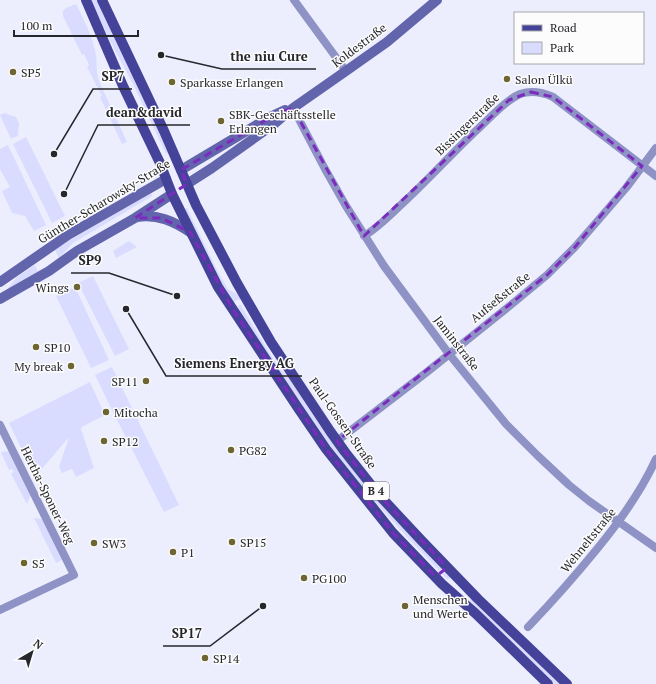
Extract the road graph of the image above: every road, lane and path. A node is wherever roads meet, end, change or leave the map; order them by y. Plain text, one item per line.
1 (86, 0) edge
2 (102, 0) edge
3 (294, 0) edge
4 (437, 0) edge
5 (346, 72) junction
6 (293, 108) junction
7 (656, 148) edge
8 (642, 166) junction
9 (181, 170) junction
10 (656, 176) edge
11 (166, 179) junction
12 (187, 184) junction
13 (172, 194) junction
14 (135, 218) junction
15 (190, 232) junction
16 (364, 236) junction
17 (1, 282) edge
18 (1, 297) edge
19 (249, 304) junction
20 (236, 315) junction
21 (450, 354) junction
22 (0, 425) edge
23 (337, 441) junction
24 (656, 459) edge
25 (619, 522) junction
26 (656, 548) edge
27 (444, 564) junction
28 (432, 574) junction
29 (0, 610) edge
30 (528, 628) dead end
31 (548, 684) edge
32 (567, 684) edge

1 - 11 main road, B 4
2 - 9 main road, Paul-Gossen-Straße / B 4
3 - 5 street
4 - 5 street, Koldestraße
5 - 6 street, Koldestraße
6 - 9 street, Koldestraße
6 - 12 street, Koldestraße
6 - 16 street, Jaminstraße
7 - 8 street, Aufseßstraße
8 - 10 street, Bissingerstraße
8 - 16 street, Bissingerstraße
8 - 21 street, Aufseßstraße
9 - 11 main road, Günther-Scharowsky-Straße
9 - 12 main road, Paul-Gossen-Straße / B 4
11 - 13 main road, B 4
11 - 17 street, Günther-Scharowsky-Straße
12 - 13 main road, Koldestraße
12 - 19 main road, Paul-Gossen-Straße / B 4
13 - 14 street
13 - 15 main road, B 4
14 - 15 street
14 - 18 street
15 - 20 main road, B 4
16 - 21 street, Jaminstraße
19 - 20 main road
19 - 23 main road, Paul-Gossen-Straße / B 4
20 - 28 main road, B 4
21 - 23 street, Aufseßstraße
21 - 25 street, Jaminstraße
22 - 29 street, Hertha-Sponer-Weg
23 - 27 main road, Paul-Gossen-Straße / B 4
24 - 25 street, Wehneltstraße
25 - 26 street, Jaminstraße
25 - 30 street, Wehneltstraße
27 - 28 main road
27 - 32 main road, Paul-Gossen-Straße / B 4
28 - 31 main road, B 4

